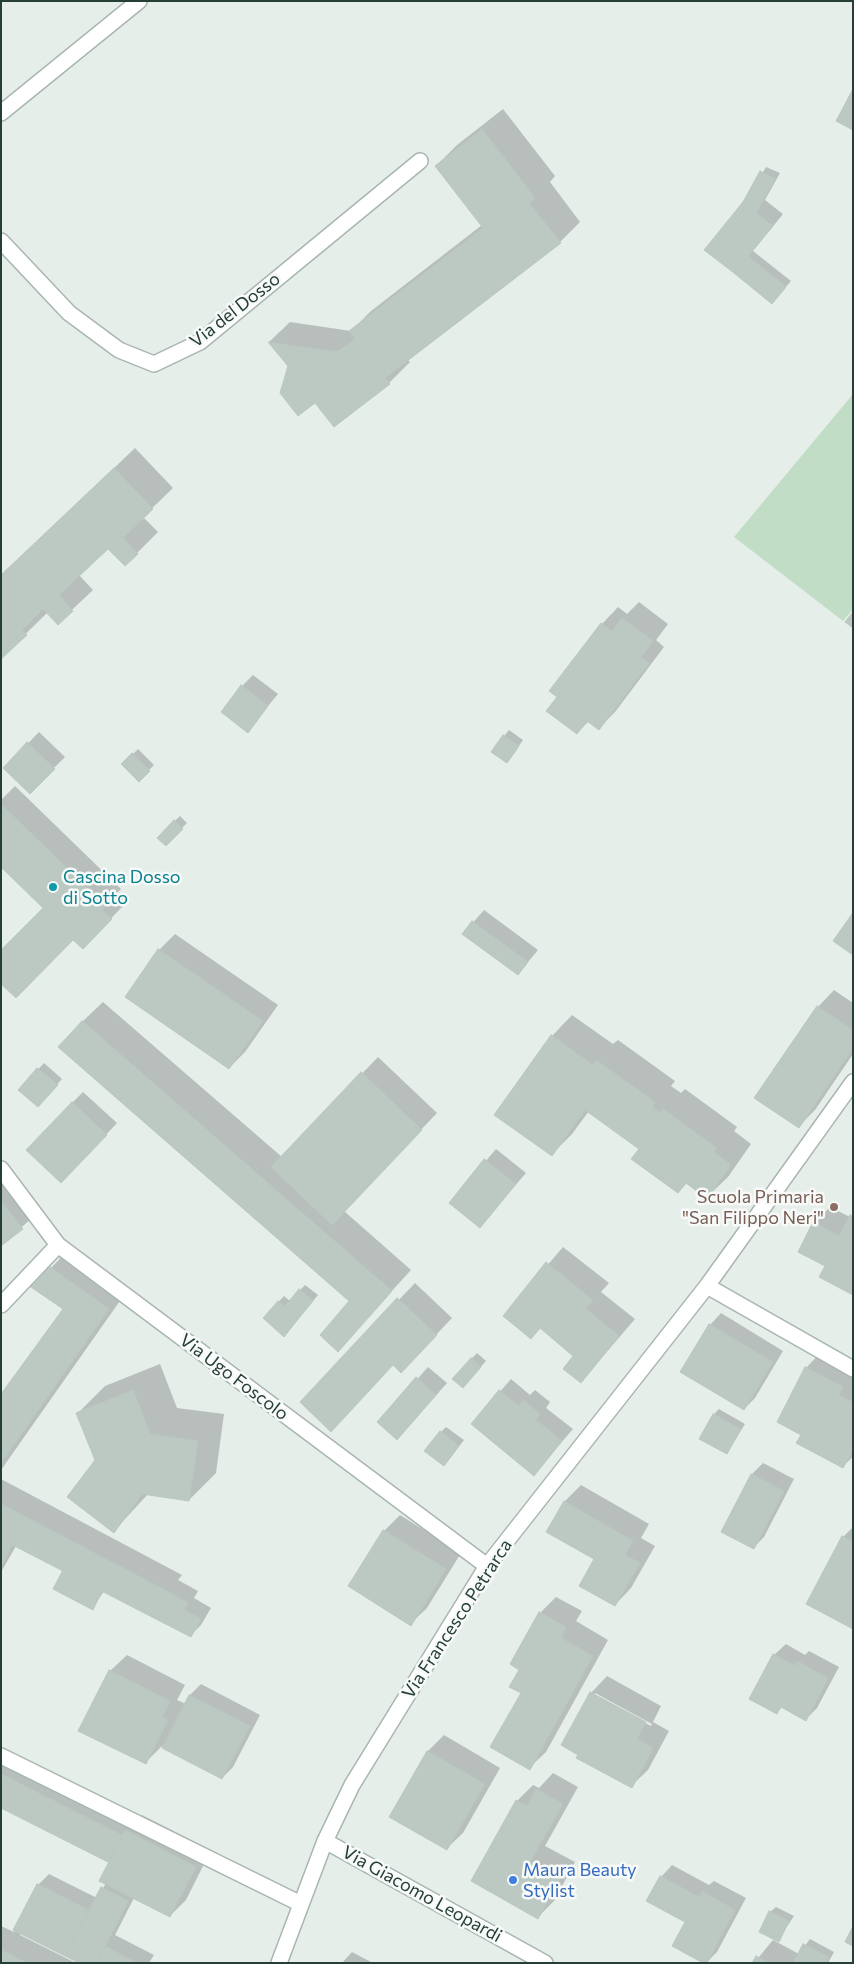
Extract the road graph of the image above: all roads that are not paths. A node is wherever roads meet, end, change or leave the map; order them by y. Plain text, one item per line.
1 (139, 1) edge
2 (1, 113) edge
3 (420, 161) dead end
4 (1, 240) edge
5 (853, 1082) edge
6 (1, 1169) edge
7 (58, 1245) junction
8 (707, 1286) junction
9 (1, 1305) edge
10 (853, 1369) edge
11 (487, 1566) junction
12 (1, 1756) edge
13 (325, 1841) junction
14 (301, 1904) junction
15 (279, 1963) edge
16 (545, 1963) edge

1 - 2 street
3 - 4 street, Via del Dosso
5 - 8 street, Via Francesco Petrarca
6 - 7 street, Via Ugo Foscolo
7 - 9 street
7 - 11 street, Via Ugo Foscolo
8 - 10 street
8 - 11 street, Via Francesco Petrarca
11 - 13 street, Via Francesco Petrarca
12 - 14 street
13 - 14 street, Via Francesco Petrarca
13 - 16 street, Via Giacomo Leopardi
14 - 15 street, Via Francesco Petrarca

